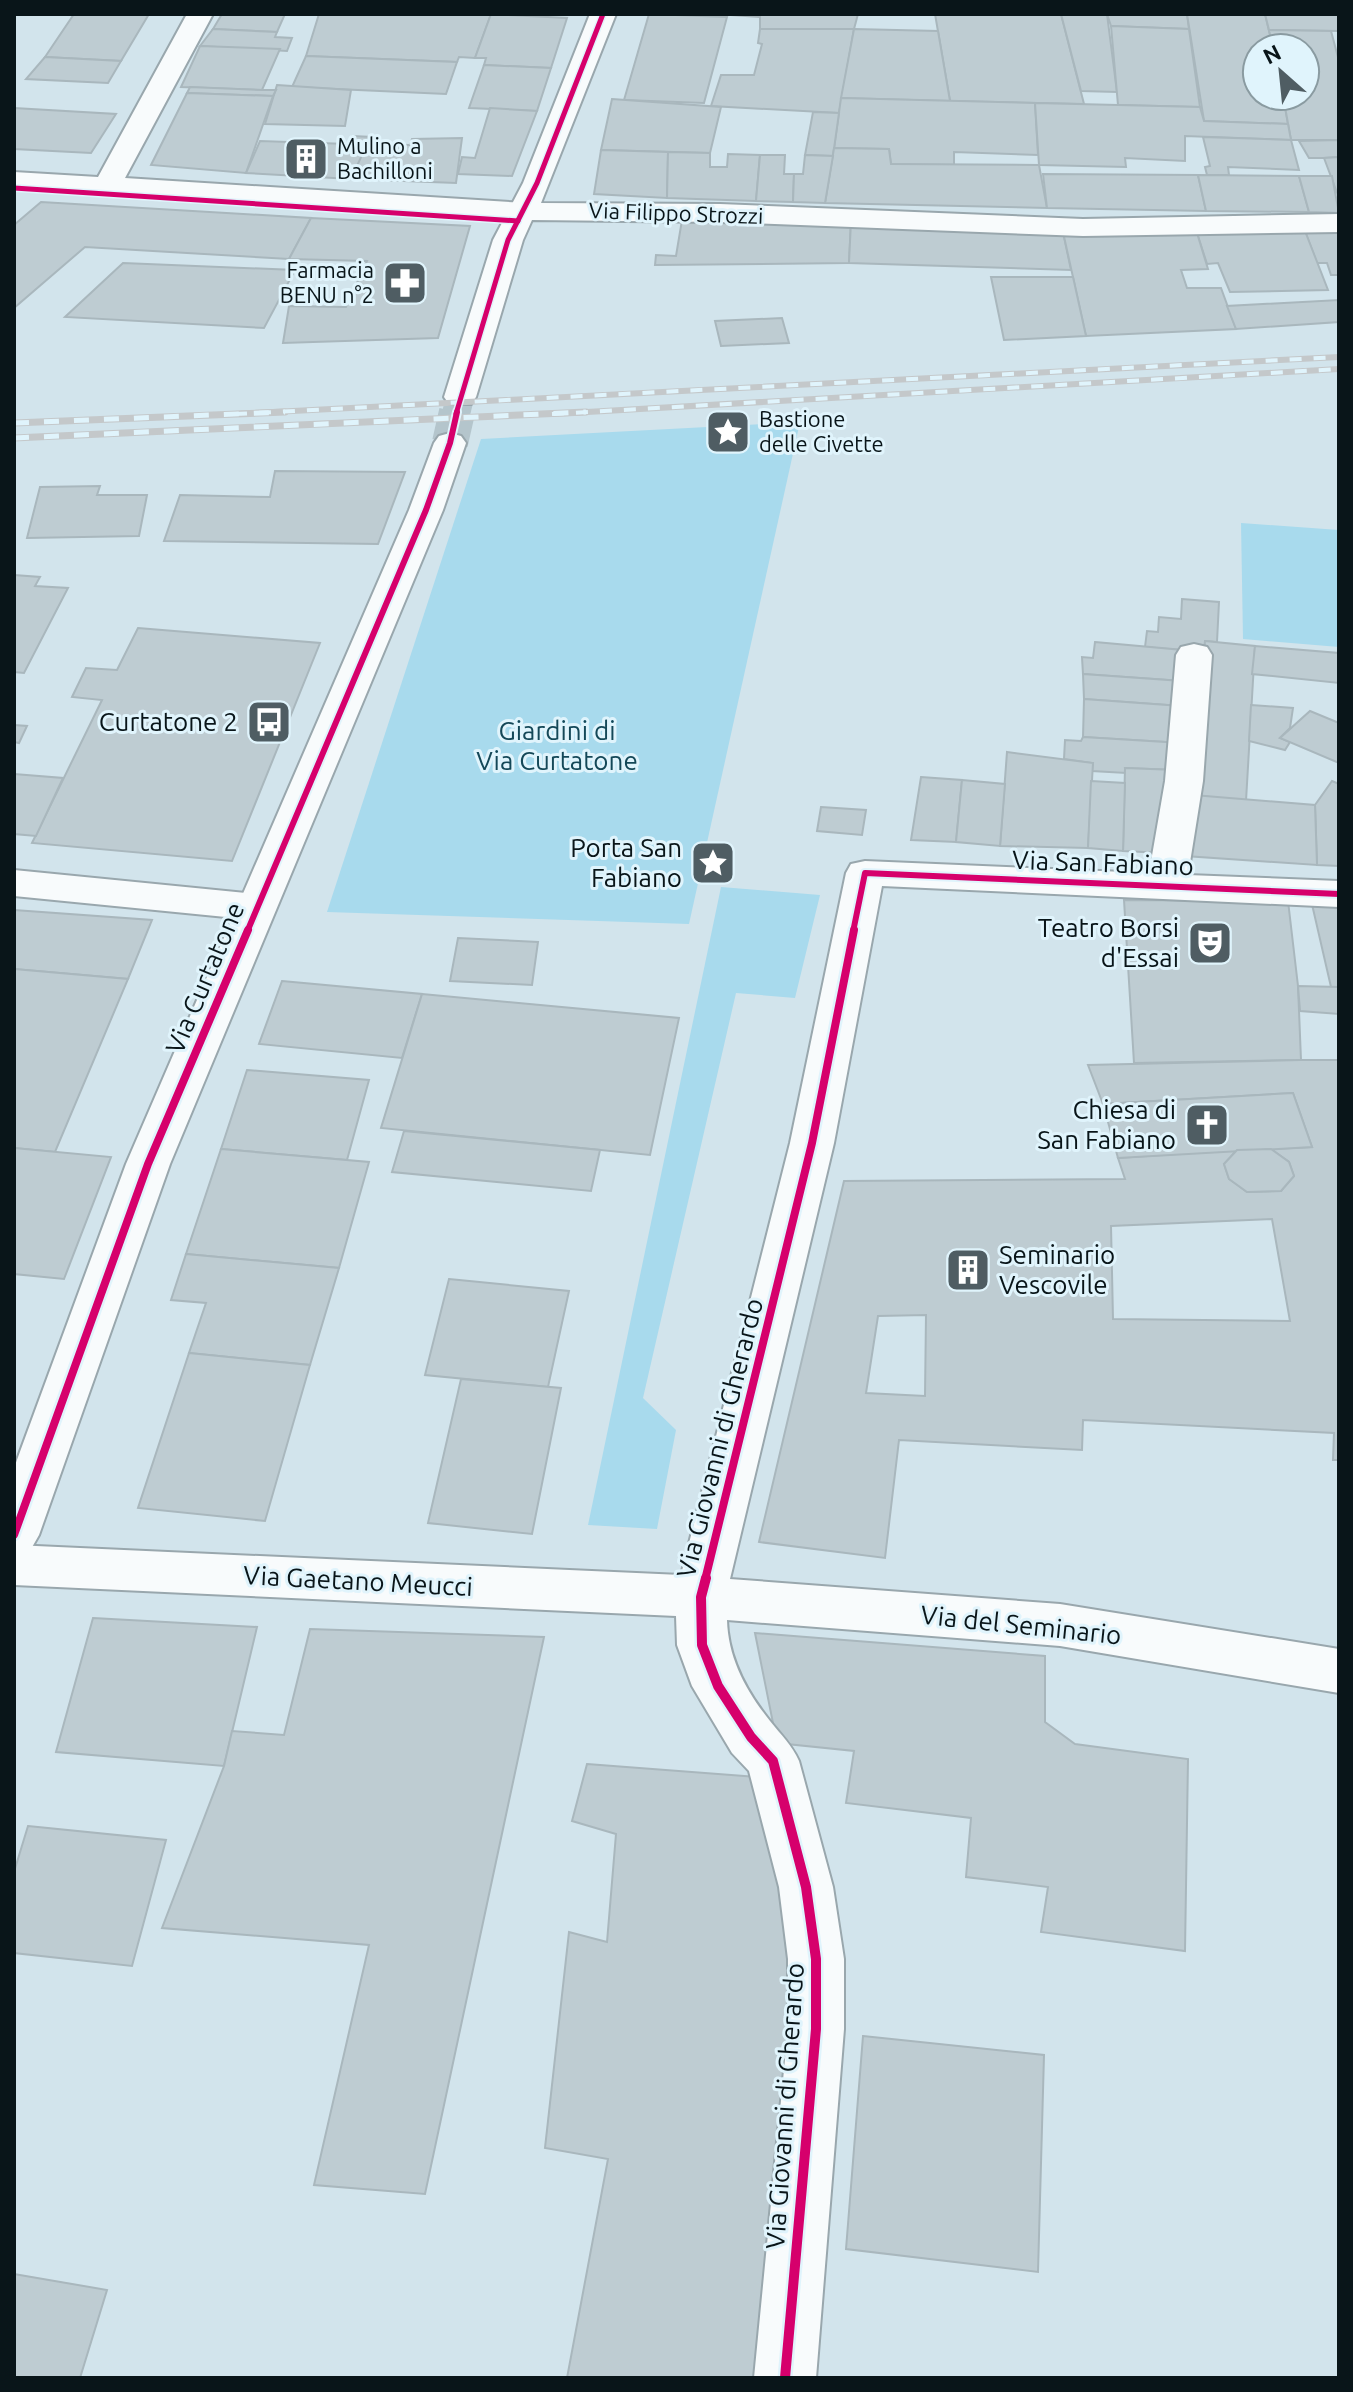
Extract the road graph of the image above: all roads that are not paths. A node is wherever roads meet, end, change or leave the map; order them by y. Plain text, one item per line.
1 (200, 14) edge
2 (603, 14) edge
3 (14, 180) edge
4 (107, 186) junction
5 (524, 212) junction
6 (1339, 223) edge
7 (460, 397) tunnel mouth
8 (450, 443) tunnel mouth
9 (1194, 655) dead end
10 (865, 873) joint
11 (14, 883) edge
12 (1167, 885) junction
13 (1339, 894) edge
14 (256, 907) junction
15 (14, 1535) edge
16 (14, 1565) edge
17 (701, 1597) junction
18 (1339, 1671) edge
19 (785, 2378) edge

1 - 4 street
2 - 5 street
3 - 4 street, Via Filippo Strozzi
4 - 5 street, Via Filippo Strozzi
5 - 6 street, Via Filippo Strozzi
5 - 7 street
8 - 14 street, Via Curtatone
9 - 12 street
10 - 12 street, Via San Fabiano
10 - 17 street, Via Giovanni di Gherardo
11 - 14 street
12 - 13 street, Via San Fabiano
14 - 15 street, Via Curtatone
16 - 17 street, Via Gaetano Meucci
17 - 18 street, Via del Seminario
17 - 19 street, Via Giovanni di Gherardo

